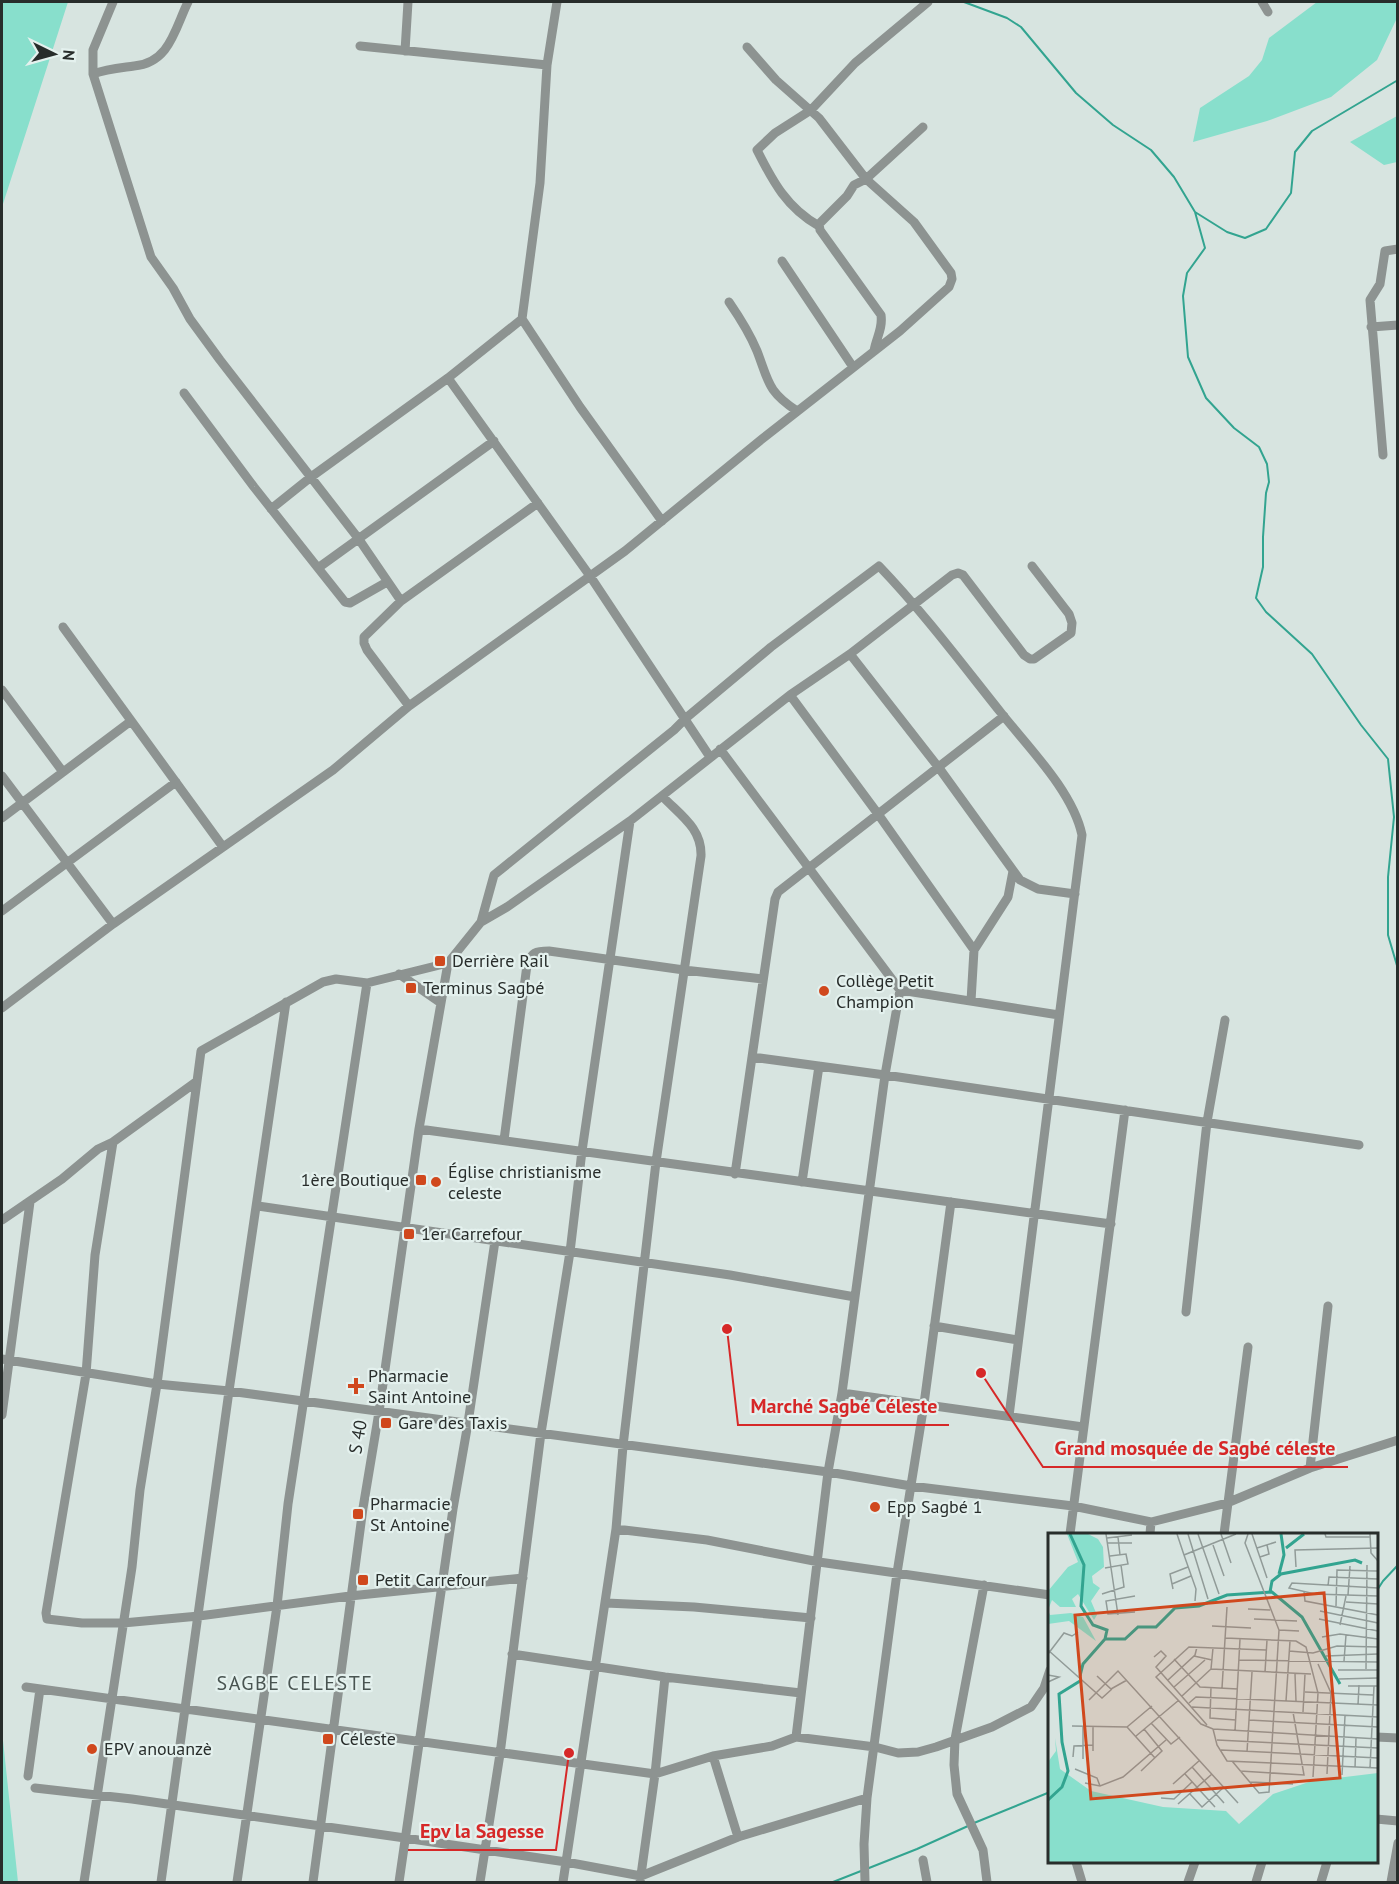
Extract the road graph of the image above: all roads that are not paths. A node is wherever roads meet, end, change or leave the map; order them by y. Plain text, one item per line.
1 (112, 2) edge
2 (188, 2) edge
3 (408, 2) edge
4 (557, 2) edge
5 (928, 2) edge
6 (1262, 2) edge
7 (1268, 12) dead end
8 (360, 46) dead end
9 (747, 48) dead end
10 (405, 51) junction
11 (547, 65) junction
12 (93, 74) junction
13 (811, 110) junction
14 (923, 127) dead end
15 (866, 179) junction
16 (819, 226) junction
17 (1398, 249) edge
18 (782, 261) dead end
19 (729, 302) dead end
20 (522, 319) junction
21 (1398, 325) edge
22 (1371, 327) junction
23 (874, 351) junction
24 (853, 367) junction
25 (448, 378) junction
26 (184, 393) dead end
27 (797, 411) junction
28 (494, 441) junction
29 (1383, 455) dead end
30 (311, 477) junction
31 (538, 503) junction
32 (271, 509) junction
33 (662, 521) junction
34 (358, 538) junction
35 (1032, 566) dead end
36 (318, 568) junction
37 (590, 576) junction
38 (387, 582) junction
39 (401, 601) junction
40 (915, 604) junction
41 (63, 627) dead end
42 (850, 654) junction
43 (2, 690) edge
44 (790, 695) junction
45 (409, 706) junction
46 (1004, 716) junction
47 (686, 718) junction
48 (131, 721) junction
49 (720, 749) junction
50 (710, 757) junction
51 (939, 768) junction
52 (63, 772) junction
53 (2, 776) edge
54 (176, 782) junction
55 (662, 796) junction
56 (22, 802) junction
57 (878, 814) junction
58 (2, 818) edge
59 (630, 821) junction
60 (223, 847) junction
61 (66, 862) junction
62 (810, 867) junction
63 (1012, 871) junction
64 (1075, 894) junction
65 (2, 911) edge
66 (481, 922) junction
67 (113, 924) junction
68 (974, 950) junction
69 (609, 960) junction
70 (448, 963) junction
71 (684, 970) junction
72 (399, 974) junction
73 (764, 979) junction
74 (367, 982) junction
75 (900, 990) junction
76 (971, 1001) junction
77 (286, 1002) junction
78 (441, 1003) junction
79 (2, 1006) edge
80 (1059, 1015) junction
81 (1225, 1020) dead end
82 (752, 1057) junction
83 (819, 1066) junction
84 (885, 1075) junction
85 (196, 1082) junction
86 (1049, 1099) junction
87 (1125, 1110) junction
88 (1207, 1122) junction
89 (419, 1129) junction
90 (504, 1140) junction
91 (113, 1142) junction
92 (1359, 1145) dead end
93 (582, 1151) junction
94 (656, 1162) junction
95 (735, 1174) junction
96 (802, 1182) junction
97 (868, 1191) junction
98 (30, 1202) junction
99 (951, 1202) junction
100 (258, 1206) junction
101 (1034, 1213) junction
102 (330, 1216) junction
103 (2, 1220) edge
104 (1111, 1224) junction
105 (404, 1227) junction
106 (495, 1241) junction
107 (570, 1252) junction
108 (645, 1263) junction
109 (855, 1297) junction
110 (1328, 1306) dead end
111 (1185, 1312) dead end
112 (934, 1326) junction
113 (1018, 1340) junction
114 (1248, 1347) dead end
115 (6, 1360) edge
116 (86, 1374) junction
117 (157, 1384) junction
118 (229, 1390) junction
119 (842, 1393) junction
120 (303, 1402) junction
121 (924, 1404) junction
122 (379, 1412) junction
123 (2, 1415) edge
124 (1009, 1416) junction
125 (468, 1423) junction
126 (1083, 1427) junction
127 (541, 1434) junction
128 (1398, 1440) edge
129 (623, 1446) junction
130 (1310, 1468) junction
131 (828, 1472) junction
132 (910, 1486) junction
133 (1227, 1503) junction
134 (1073, 1506) junction
135 (1151, 1522) junction
136 (616, 1529) junction
137 (1070, 1533) edge
138 (1150, 1533) edge
139 (1224, 1533) edge
140 (819, 1562) junction
141 (897, 1573) junction
142 (522, 1578) junction
143 (984, 1585) junction
144 (442, 1587) junction
145 (1048, 1595) edge
146 (350, 1596) junction
147 (606, 1603) junction
148 (277, 1606) junction
149 (199, 1616) junction
150 (811, 1618) junction
151 (123, 1623) junction
152 (512, 1654) junction
153 (596, 1666) junction
154 (1048, 1676) edge
155 (665, 1677) junction
156 (26, 1687) dead end
157 (40, 1689) junction
158 (801, 1693) junction
159 (110, 1698) junction
160 (186, 1710) junction
161 (260, 1719) junction
162 (333, 1729) junction
163 (796, 1737) junction
164 (1378, 1737) edge
165 (1398, 1738) edge
166 (955, 1739) junction
167 (419, 1741) junction
168 (874, 1747) junction
169 (500, 1754) junction
170 (713, 1756) junction
171 (580, 1764) junction
172 (655, 1774) junction
173 (28, 1776) dead end
174 (34, 1788) dead end
175 (98, 1795) junction
176 (867, 1798) junction
177 (173, 1805) junction
178 (246, 1816) junction
179 (1378, 1819) edge
180 (1398, 1821) edge
181 (321, 1827) junction
182 (738, 1837) junction
183 (405, 1838) junction
184 (1398, 1843) edge
185 (486, 1851) junction
186 (923, 1860) dead end
187 (567, 1862) junction
188 (1076, 1863) edge
189 (1195, 1863) edge
190 (1262, 1863) edge
191 (1327, 1863) edge
192 (640, 1879) edge
193 (84, 1882) edge
194 (161, 1882) edge
195 (237, 1882) edge
196 (313, 1882) edge
197 (399, 1882) edge
198 (480, 1882) edge
199 (563, 1882) edge
200 (866, 1882) edge
201 (927, 1882) edge
202 (987, 1882) edge
203 (1082, 1882) edge
204 (1188, 1882) edge
205 (1256, 1882) edge
206 (1321, 1882) edge
207 (1391, 1882) edge

1 - 12 street
2 - 12 street
3 - 10 street
4 - 11 street
5 - 13 street
6 - 7 street
8 - 10 street
9 - 13 street
10 - 11 street
11 - 20 street
12 - 30 street
13 - 15 street
13 - 16 street
14 - 15 street
15 - 16 street
15 - 23 street
16 - 23 street
17 - 22 street
18 - 24 street
19 - 27 street
20 - 25 street
20 - 33 street
21 - 22 street
22 - 29 street
23 - 24 street
24 - 27 street
25 - 28 street
25 - 30 street
26 - 32 street
27 - 33 street
28 - 31 street
28 - 34 street
30 - 32 street
30 - 34 street
31 - 37 street
31 - 39 street
32 - 36 street
33 - 37 street
34 - 36 street
34 - 38 street
35 - 40 street
36 - 38 street
37 - 45 street
37 - 47 street
38 - 39 street
39 - 45 street
40 - 42 street
40 - 46 street
40 - 47 street
41 - 48 street
42 - 44 street
42 - 51 street
43 - 52 street
44 - 49 street
44 - 57 street
45 - 60 street
46 - 51 street
46 - 64 street
47 - 50 street
47 - 66 street
48 - 52 street
48 - 54 street
49 - 50 street
49 - 62 street
50 - 55 street
51 - 57 street
51 - 63 street
52 - 56 street
53 - 56 street
54 - 60 street
54 - 61 street
55 - 59 street
55 - 71 street
56 - 58 street
56 - 61 street
57 - 62 street
57 - 68 street
59 - 66 street
59 - 69 street
60 - 67 street
61 - 65 street
61 - 67 street
62 - 73 street
62 - 75 street
63 - 64 street
63 - 68 street
64 - 80 street
66 - 70 street
67 - 79 street
68 - 76 street
69 - 71 street
69 - 90 street
69 - 93 street
70 - 72 street
70 - 78 street, S 40
71 - 73 street
71 - 94 street
72 - 74 street
72 - 78 street
73 - 82 street
74 - 77 street
74 - 102 street
75 - 76 street
75 - 84 street
76 - 80 street
77 - 85 street
77 - 100 street
78 - 89 street, S 40
80 - 86 street
81 - 88 street
82 - 83 street
82 - 95 street
83 - 84 street
83 - 96 street
84 - 86 street
84 - 97 street
85 - 91 street
85 - 117 street
86 - 87 street
86 - 101 street
87 - 88 street
87 - 104 street
88 - 92 street
88 - 111 street
89 - 90 street
89 - 105 street, S 40
90 - 93 street
91 - 98 street
91 - 116 street
93 - 94 street
93 - 107 street
94 - 95 street
94 - 108 street
95 - 96 street
96 - 97 street
97 - 99 street
97 - 109 street
98 - 103 street
98 - 115 street
99 - 101 street
99 - 112 street
100 - 102 street
100 - 118 street
101 - 104 street
101 - 113 street
102 - 105 street
102 - 120 street
104 - 126 street
105 - 106 street
105 - 122 street, S 40
106 - 107 street
106 - 125 street
107 - 108 street
107 - 127 street
108 - 109 street
108 - 129 street
109 - 119 street
110 - 130 street
112 - 113 street
112 - 121 street
113 - 124 street
114 - 133 street
115 - 116 street
115 - 123 street
116 - 117 street
116 - 151 street
117 - 118 street
117 - 151 street
118 - 120 street
118 - 149 street
119 - 121 street
119 - 131 street
120 - 122 street
120 - 148 street
121 - 124 street
121 - 132 street
122 - 125 street
122 - 146 street, S 40
124 - 126 street
125 - 127 street
125 - 144 street
126 - 134 street
127 - 129 street
127 - 142 street
128 - 130 street
129 - 131 street
129 - 136 street
130 - 133 street
131 - 132 street
131 - 140 street
132 - 134 street
132 - 141 street
133 - 135 street
133 - 139 street
134 - 135 street
134 - 137 street
135 - 138 street
136 - 140 street
136 - 147 street
140 - 141 street
140 - 150 street
141 - 143 street
141 - 168 street
142 - 144 street
142 - 152 street
143 - 145 street
143 - 166 street
144 - 146 street
144 - 167 street
146 - 148 street
146 - 162 street, S 40
147 - 150 street
147 - 153 street
148 - 149 street
148 - 161 street
149 - 151 street
149 - 160 street
150 - 158 street
151 - 159 street
152 - 153 street
152 - 169 street
153 - 155 street
153 - 171 street
154 - 166 street
155 - 158 street
155 - 172 street
156 - 157 street
157 - 159 street
157 - 173 street
158 - 163 street
159 - 160 street
159 - 175 street
160 - 161 street
160 - 177 street
161 - 162 street
161 - 178 street
162 - 167 street
162 - 181 street, S 40
163 - 168 street
163 - 170 street
164 - 165 street
166 - 168 street
166 - 202 street
167 - 169 street
167 - 183 street
168 - 176 street
169 - 171 street
169 - 185 street
170 - 172 street
170 - 182 street
171 - 172 street
171 - 187 street
172 - 192 street
174 - 175 street
175 - 177 street
175 - 193 street
176 - 182 street
176 - 200 street
177 - 178 street
177 - 194 street
178 - 181 street
178 - 195 street
179 - 180 street
181 - 183 street
181 - 196 street, S 40
182 - 192 street
183 - 185 street
183 - 197 street
184 - 207 street
185 - 187 street
185 - 198 street
186 - 201 street
187 - 192 street
187 - 199 street
188 - 203 street
189 - 204 street
190 - 205 street
191 - 206 street

